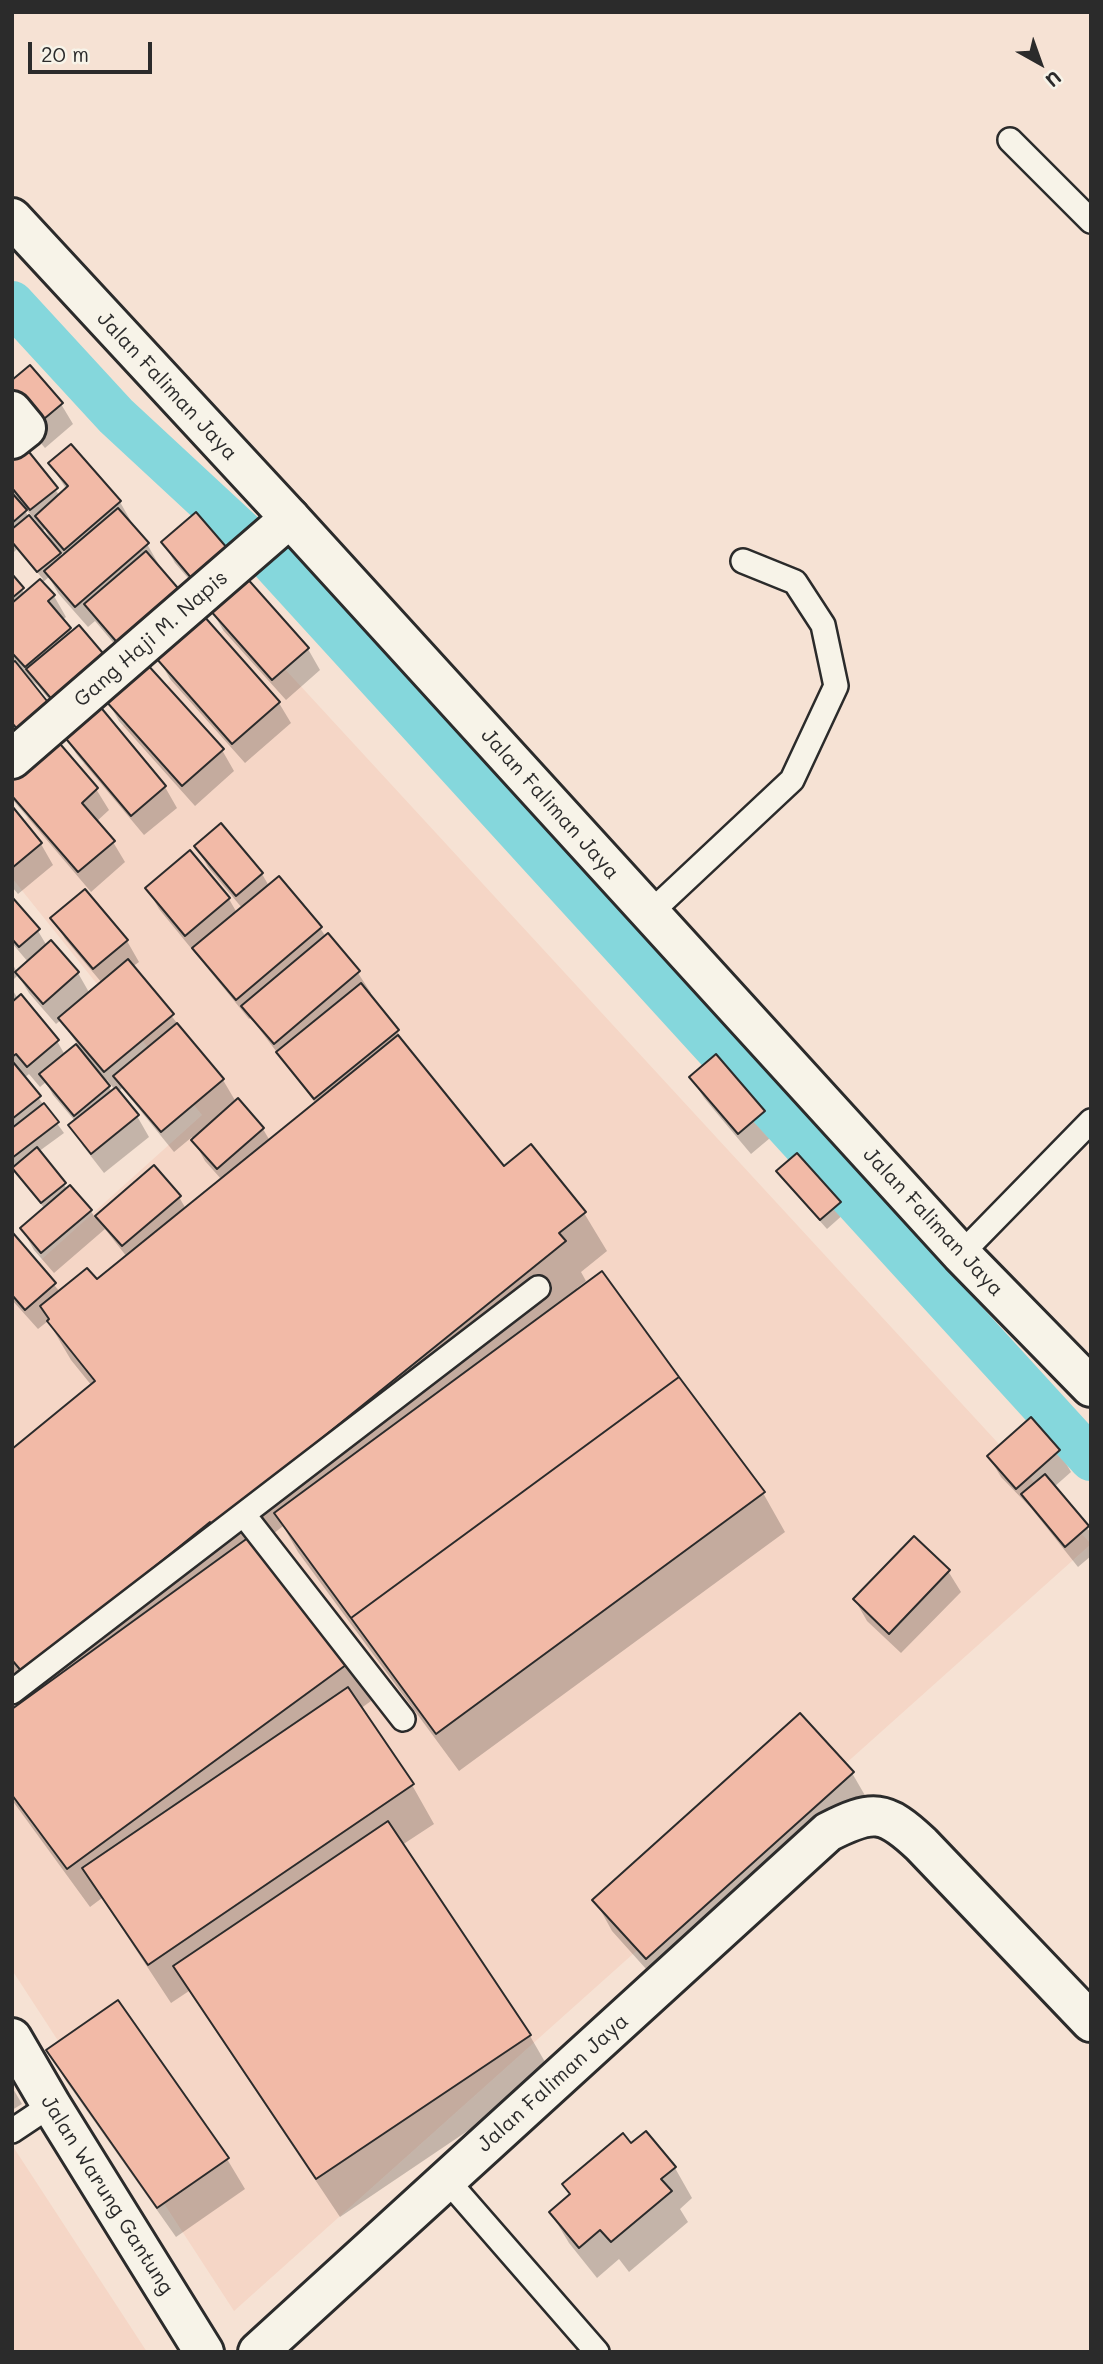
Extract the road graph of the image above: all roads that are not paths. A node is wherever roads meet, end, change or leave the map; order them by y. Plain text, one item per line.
1 (1010, 140) dead end
2 (12, 218) edge
3 (1091, 221) edge
4 (12, 411) edge
5 (12, 439) edge
6 (283, 524) junction
7 (743, 561) dead end
8 (12, 759) edge
9 (649, 914) junction
10 (1091, 1121) edge
11 (961, 1254) junction
12 (538, 1289) dead end
13 (1091, 1387) edge
14 (244, 1515) junction
15 (12, 1692) edge
16 (403, 1718) dead end
17 (1091, 2022) edge
18 (12, 2038) edge
19 (51, 2105) junction
20 (12, 2131) edge
21 (447, 2180) junction
22 (204, 2352) edge
23 (258, 2352) edge
24 (597, 2352) edge

1 - 3 lane
2 - 6 street, Jalan Faliman Jaya
4 - 5 street
6 - 8 street, Gang Haji M. Napis
6 - 9 street, Jalan Faliman Jaya
7 - 9 lane
9 - 11 street, Jalan Faliman Jaya
10 - 11 lane
11 - 13 street, Jalan Faliman Jaya
12 - 14 lane
14 - 15 lane
14 - 16 lane
17 - 21 street, Jalan Faliman Jaya
18 - 19 street, Jalan Warung Gantung
19 - 20 lane
19 - 22 street, Jalan Warung Gantung
21 - 23 street, Jalan Faliman Jaya
21 - 24 lane

